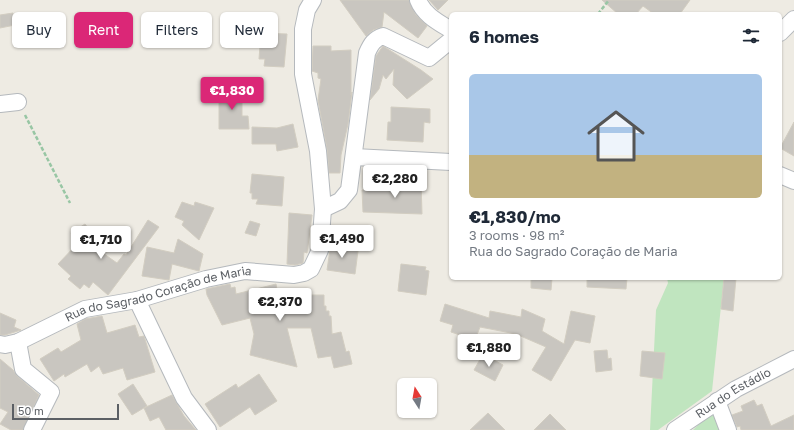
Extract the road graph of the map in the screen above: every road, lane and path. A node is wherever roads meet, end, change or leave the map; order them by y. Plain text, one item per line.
1 (313, 0) edge
2 (418, 0) edge
3 (610, 0) edge
4 (600, 12) edge
5 (794, 19) edge
6 (449, 29) edge
7 (782, 31) edge
8 (449, 42) edge
9 (18, 102) joint
10 (0, 104) edge
11 (354, 157) junction
12 (449, 162) edge
13 (782, 176) edge
14 (794, 181) edge
15 (70, 203) dead end
16 (323, 209) junction
17 (137, 300) junction
18 (18, 342) junction
19 (0, 344) edge
20 (794, 359) edge
21 (717, 401) junction
22 (32, 430) edge
23 (208, 430) edge
24 (675, 430) edge
25 (728, 430) edge

1 - 16 street, Rua do Sagrado Coração de Maria
2 - 6 street
3 - 4 path
5 - 7 street
8 - 11 street
9 - 10 street
9 - 15 path
11 - 12 street
11 - 16 street
13 - 14 street
16 - 17 street, Rua do Sagrado Coração de Maria
17 - 18 street, Rua do Sagrado Coração de Maria
17 - 23 street
18 - 19 street, Rua do Sagrado Coração de Maria
18 - 22 street
20 - 21 street, Rua do Estádio
21 - 24 street, Rua do Estádio
21 - 25 street

